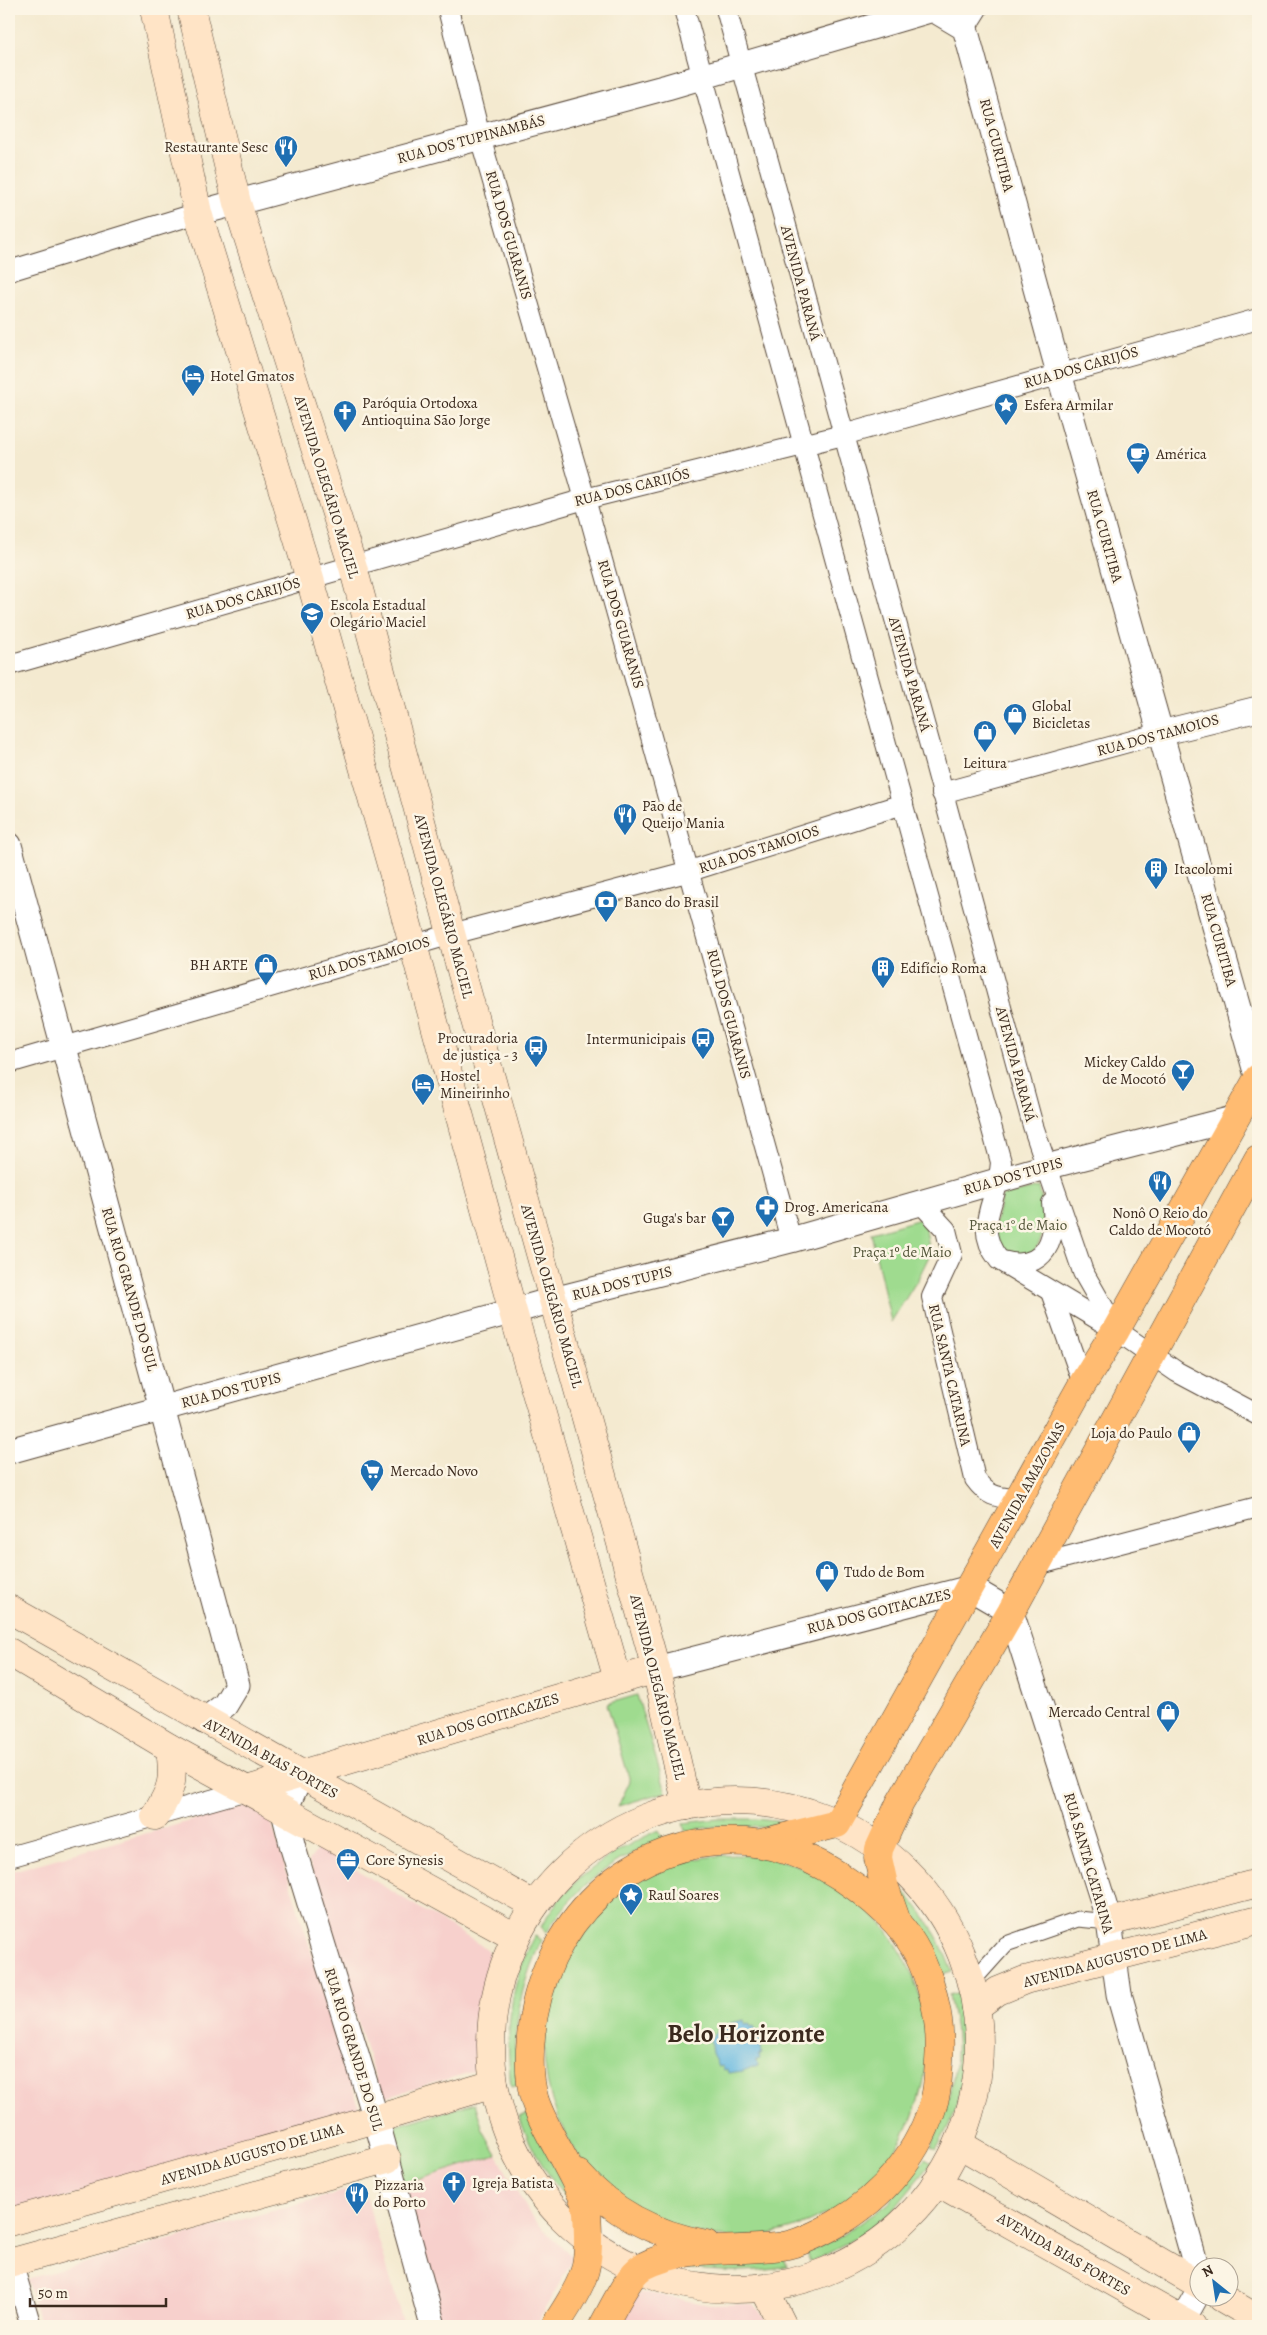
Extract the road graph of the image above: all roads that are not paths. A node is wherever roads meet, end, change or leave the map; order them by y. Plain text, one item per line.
1 (154, 9) edge
2 (191, 9) edge
3 (448, 9) edge
4 (684, 9) edge
5 (726, 9) edge
6 (933, 9) edge
7 (971, 18) edge
8 (741, 66) junction
9 (702, 76) junction
10 (480, 137) junction
11 (237, 202) junction
12 (198, 212) junction
13 (9, 271) edge
14 (1258, 318) edge
15 (1059, 373) junction
16 (843, 435) junction
17 (804, 443) junction
18 (585, 499) junction
19 (353, 566) junction
20 (310, 579) junction
21 (9, 666) edge
22 (1258, 709) edge
23 (1161, 733) junction
24 (942, 793) junction
25 (903, 804) junction
26 (9, 845) edge
27 (690, 871) junction
28 (452, 934) junction
29 (413, 946) junction
30 (63, 1048) junction
31 (9, 1063) edge
32 (1258, 1079) edge
33 (1236, 1118) junction
34 (1258, 1160) edge
35 (1046, 1167) junction
36 (1000, 1180) junction
37 (1250, 1190) edge
38 (921, 1203) junction
39 (790, 1240) junction
40 (999, 1260) junction
41 (1050, 1292) junction
42 (553, 1300) junction
43 (513, 1312) junction
44 (1116, 1330) junction
45 (1152, 1354) junction
46 (1084, 1383) junction
47 (1258, 1405) edge
48 (163, 1408) junction
49 (1258, 1415) edge
50 (9, 1451) edge
51 (1020, 1500) junction
52 (1258, 1507) edge
53 (1036, 1565) junction
54 (970, 1588) junction
55 (9, 1610) edge
56 (1011, 1612) junction
57 (9, 1652) edge
58 (656, 1669) junction
59 (618, 1680) junction
60 (204, 1721) junction
61 (170, 1748) junction
62 (301, 1774) junction
63 (247, 1790) junction
64 (687, 1806) junction
65 (284, 1812) junction
66 (155, 1816) junction
67 (837, 1824) junction
68 (760, 1844) junction
69 (879, 1849) junction
70 (9, 1857) edge
71 (1258, 1883) edge
72 (534, 1905) junction
73 (1258, 1920) edge
74 (1109, 1922) junction
75 (897, 1923) junction
76 (515, 1937) junction
77 (1114, 1958) junction
78 (974, 1994) junction
79 (494, 2084) junction
80 (376, 2119) junction
81 (959, 2144) junction
82 (387, 2159) junction
83 (566, 2159) junction
84 (936, 2184) junction
85 (9, 2222) edge
86 (587, 2240) junction
87 (730, 2249) junction
88 (1194, 2258) edge
89 (10, 2263) edge
90 (638, 2269) junction
91 (1190, 2279) edge
92 (764, 2288) junction
93 (1190, 2305) edge
94 (1240, 2308) edge
95 (1258, 2318) edge
96 (1178, 2324) edge
97 (31, 2326) edge
98 (432, 2326) edge
99 (555, 2326) edge
100 (603, 2326) edge
101 (783, 2326) edge

1 - 12 main road
2 - 11 main road, AVENIDA OLEGÁRIO MACIEL
3 - 10 street, RUA DOS GUARANIS
4 - 9 street, AVENIDA PARANÁ
5 - 8 street, AVENIDA PARANÁ
6 - 7 street, RUA CURITIBA
6 - 8 street, RUA DOS TUPINAMBÁS
7 - 15 street, RUA CURITIBA
8 - 9 street, RUA DOS TUPINAMBÁS
8 - 16 street, AVENIDA PARANÁ
9 - 10 street, RUA DOS TUPINAMBÁS
9 - 17 street, AVENIDA PARANÁ
10 - 11 street, RUA DOS TUPINAMBÁS
10 - 18 street, RUA DOS GUARANIS
11 - 12 street, RUA DOS TUPINAMBÁS
11 - 19 main road, AVENIDA OLEGÁRIO MACIEL
12 - 13 street, RUA DOS TUPINAMBÁS
12 - 20 main road
14 - 15 street, RUA DOS CARIJÓS
15 - 16 street, RUA DOS CARIJÓS
15 - 23 street, RUA CURITIBA
16 - 17 street, RUA DOS CARIJÓS
16 - 24 street, AVENIDA PARANÁ
17 - 18 street, RUA DOS CARIJÓS
17 - 25 street, AVENIDA PARANÁ
18 - 19 street, RUA DOS CARIJÓS
18 - 27 street, RUA DOS GUARANIS
19 - 20 street, RUA DOS CARIJÓS
19 - 28 main road, AVENIDA OLEGÁRIO MACIEL
20 - 21 street, RUA DOS CARIJÓS
20 - 29 main road
22 - 23 street, RUA DOS TAMOIOS
23 - 24 street, RUA DOS TAMOIOS
23 - 32 street, RUA CURITIBA
24 - 35 street, AVENIDA PARANÁ
25 - 27 street, RUA DOS TAMOIOS
25 - 36 street, AVENIDA PARANÁ
26 - 30 street, RUA RIO GRANDE DO SUL
27 - 28 street, RUA DOS TAMOIOS
27 - 39 street, RUA DOS GUARANIS
28 - 29 street, RUA DOS TAMOIOS
28 - 42 main road, AVENIDA OLEGÁRIO MACIEL
29 - 30 street, RUA DOS TAMOIOS
29 - 43 main road
30 - 31 street, RUA DOS TAMOIOS
30 - 48 street, RUA RIO GRANDE DO SUL
32 - 33 main road, AVENIDA AMAZONAS
33 - 35 street, RUA DOS TUPIS
33 - 44 main road, AVENIDA AMAZONAS
34 - 37 main road
35 - 36 street, RUA DOS TUPIS
35 - 40 street
35 - 44 street, AVENIDA PARANÁ
36 - 38 street, RUA DOS TUPIS
36 - 40 street, AVENIDA PARANÁ
37 - 45 main road
38 - 39 street, RUA DOS TUPIS
38 - 51 street, RUA SANTA CATARINA
39 - 42 street, RUA DOS TUPIS
40 - 41 street, AVENIDA PARANÁ
41 - 44 street, AVENIDA PARANÁ
41 - 46 street
42 - 43 street, RUA DOS TUPIS
42 - 58 main road, AVENIDA OLEGÁRIO MACIEL
43 - 48 street, RUA DOS TUPIS
43 - 59 main road
44 - 45 street, AVENIDA PARANÁ
44 - 46 main road, AVENIDA AMAZONAS
45 - 47 street
45 - 49 street
45 - 53 main road
46 - 51 main road, AVENIDA AMAZONAS
48 - 50 street, RUA DOS TUPIS
48 - 60 street, RUA RIO GRANDE DO SUL
51 - 54 main road, AVENIDA AMAZONAS
52 - 53 street
53 - 56 main road
54 - 56 street
54 - 58 street, RUA DOS GOITACAZES
54 - 67 main road, AVENIDA AMAZONAS
55 - 60 main road, AVENIDA BIAS FORTES
56 - 69 main road
56 - 74 street, RUA SANTA CATARINA
57 - 61 main road
58 - 59 main road, RUA DOS GOITACAZES
58 - 64 main road, AVENIDA OLEGÁRIO MACIEL
59 - 62 main road, RUA DOS GOITACAZES
60 - 62 main road, AVENIDA BIAS FORTES
61 - 63 main road
61 - 66 main road
62 - 63 main road, RUA DOS GOITACAZES
62 - 65 street
62 - 72 main road, AVENIDA BIAS FORTES
63 - 65 main road
63 - 66 street, RUA DOS GOITACAZES
64 - 67 main road
64 - 72 main road
65 - 76 main road
65 - 80 street, RUA RIO GRANDE DO SUL
66 - 70 street, RUA DOS GOITACAZES
67 - 68 main road
67 - 69 main road
68 - 75 main road
68 - 83 main road
69 - 75 main road
69 - 78 main road
71 - 74 main road
72 - 76 main road
73 - 77 main road, AVENIDA AUGUSTO DE LIMA
74 - 77 street, RUA SANTA CATARINA
74 - 78 street
75 - 87 main road
76 - 79 main road
77 - 78 main road, AVENIDA AUGUSTO DE LIMA
77 - 88 street, RUA SANTA CATARINA
78 - 81 main road
79 - 80 main road, AVENIDA AUGUSTO DE LIMA
79 - 86 main road
80 - 82 street, RUA RIO GRANDE DO SUL
80 - 85 main road, AVENIDA AUGUSTO DE LIMA
81 - 84 main road
81 - 91 main road
82 - 89 main road
82 - 98 street, RUA RIO GRANDE DO SUL
83 - 86 main road
83 - 87 main road
84 - 92 main road
84 - 96 main road, AVENIDA BIAS FORTES
86 - 90 main road
86 - 99 main road
87 - 90 main road
89 - 97 street
90 - 92 main road
90 - 100 main road
92 - 101 main road
93 - 96 street
94 - 95 main road

